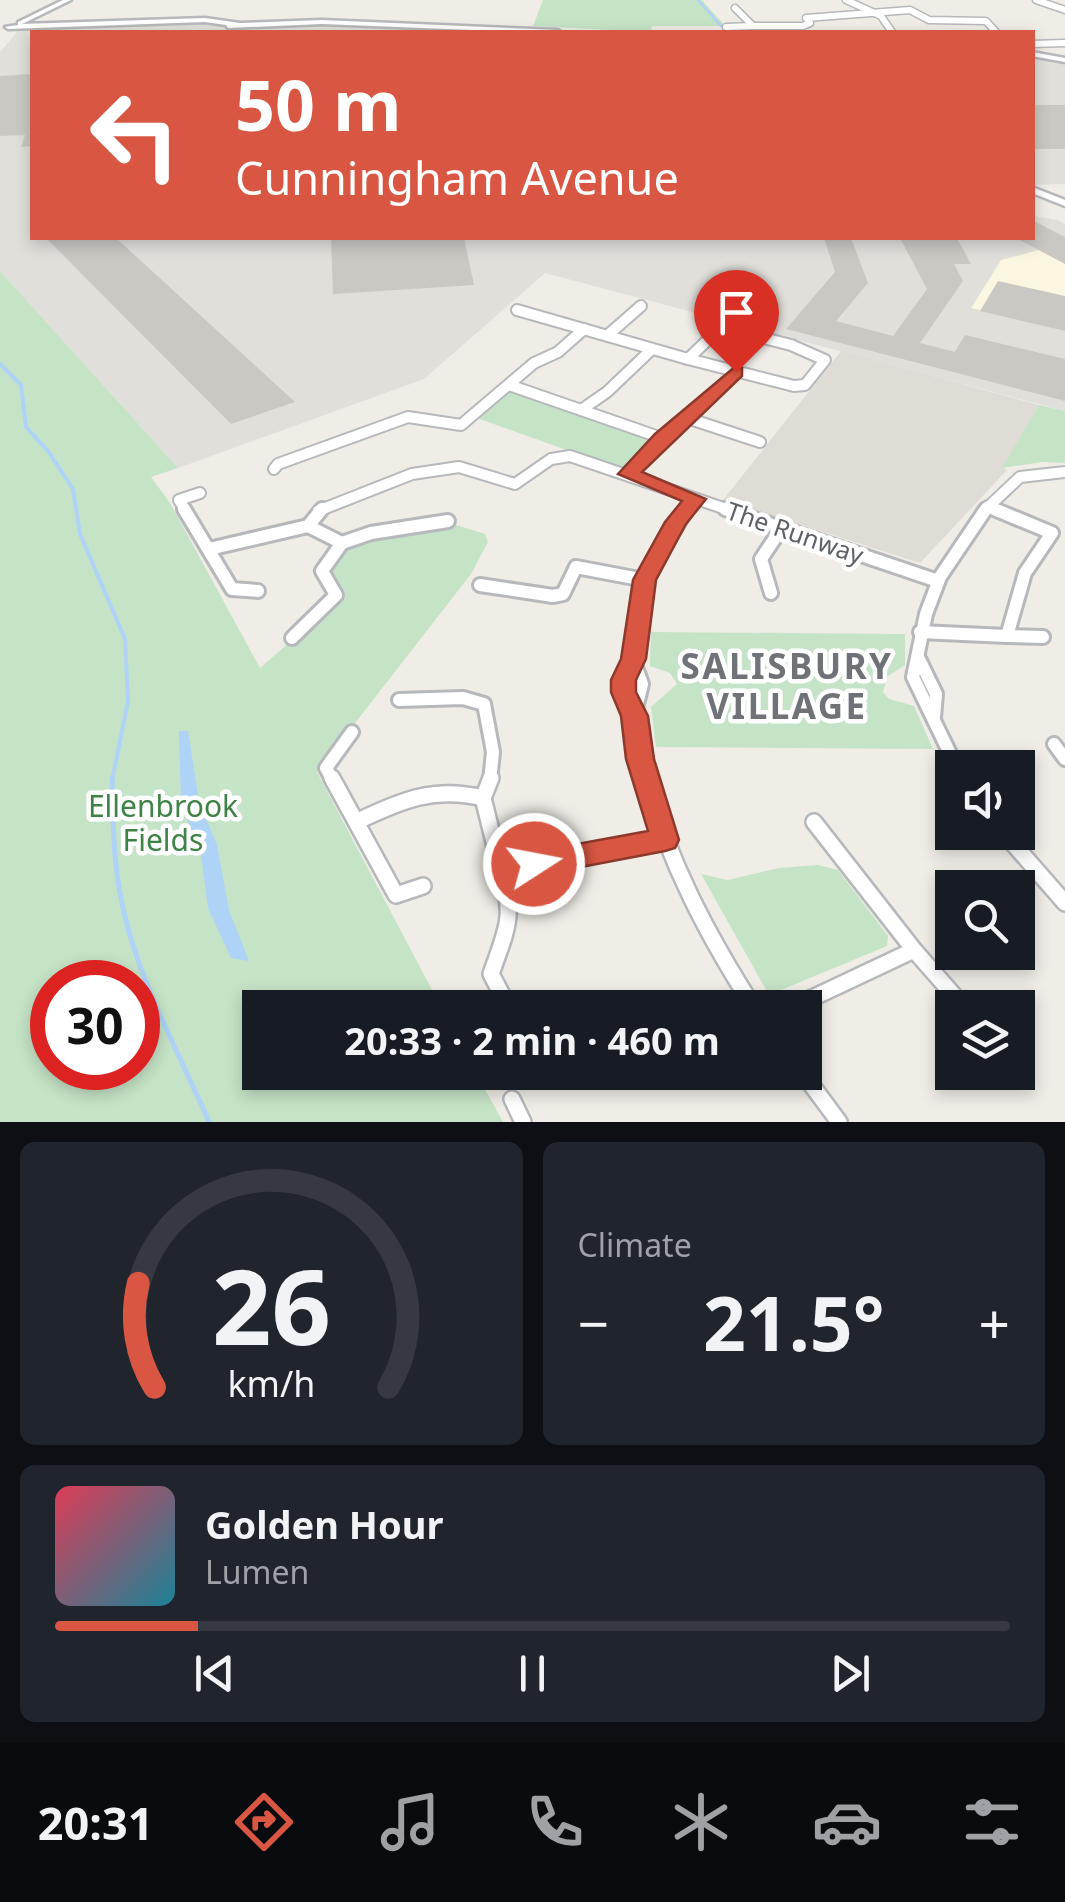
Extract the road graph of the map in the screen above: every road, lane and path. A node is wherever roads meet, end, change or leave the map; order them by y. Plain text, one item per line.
1 (68, 0) edge
2 (846, 0) edge
3 (889, 0) edge
4 (1036, 0) edge
5 (735, 8) dead end
6 (795, 10) dead end
7 (910, 10) junction
8 (1065, 10) edge
9 (974, 12) dead end
10 (876, 13) junction
11 (806, 18) junction
12 (986, 20) junction
13 (752, 26) junction
14 (726, 27) dead end
15 (4, 28) edge
16 (231, 28) edge
17 (511, 30) edge
18 (890, 30) edge
19 (994, 30) edge
20 (1065, 43) edge
21 (1035, 44) edge
22 (1035, 55) edge
23 (1065, 60) edge
24 (1035, 191) edge
25 (1065, 203) edge
26 (641, 306) dead end
27 (517, 310) dead end
28 (703, 323) dead end
29 (720, 327) junction
30 (584, 329) junction
31 (609, 334) junction
32 (650, 351) junction
33 (686, 361) junction
34 (736, 372) junction
35 (509, 385) junction
36 (581, 410) junction
37 (687, 418) junction
38 (662, 438) junction
39 (760, 442) dead end
40 (274, 469) dead end
41 (1065, 472) edge
42 (629, 474) junction
43 (200, 493) dead end
44 (695, 499) junction
45 (988, 506) junction
46 (448, 521) dead end
47 (308, 526) junction
48 (781, 529) junction
49 (1052, 532) junction
50 (1065, 538) edge
51 (342, 544) junction
52 (209, 549) junction
53 (645, 580) junction
54 (935, 580) junction
55 (480, 585) dead end
56 (258, 591) dead end
57 (771, 593) dead end
58 (920, 632) junction
59 (1007, 636) junction
60 (1043, 637) dead end
61 (292, 638) dead end
62 (399, 700) dead end
63 (352, 732) dead end
64 (1054, 744) dead end
65 (949, 750) edge
66 (1065, 760) edge
67 (483, 798) junction
68 (358, 821) junction
69 (814, 822) dead end
70 (665, 840) junction
71 (1019, 850) edge
72 (502, 870) junction
73 (423, 886) dead end
74 (1065, 903) edge
75 (914, 950) junction
76 (497, 990) edge
77 (743, 990) edge
78 (948, 990) edge
79 (822, 993) edge
80 (815, 1090) edge
81 (512, 1099) dead end
82 (523, 1122) edge
83 (839, 1122) edge

1 - 15 street
2 - 10 street
3 - 7 street
4 - 8 street
5 - 13 street
6 - 11 street
7 - 10 street
7 - 12 street
9 - 12 street
10 - 11 street
10 - 18 street
11 - 13 street
12 - 19 street
13 - 14 street
15 - 16 street
16 - 17 street
20 - 21 street
22 - 23 street
24 - 25 street
26 - 31 street
27 - 30 street
28 - 29 street
29 - 33 street
29 - 34 street
30 - 31 street
30 - 35 street
31 - 32 street
32 - 33 street
32 - 36 street
33 - 34 street
34 - 37 street
35 - 36 street
35 - 40 street
36 - 38 street
37 - 38 street
37 - 39 street
38 - 42 street
41 - 45 street
42 - 44 street, The Runway
42 - 47 street, The Runway
43 - 52 street
44 - 48 street, The Runway
44 - 53 street
45 - 49 street
45 - 54 street
46 - 51 street
47 - 51 street
47 - 52 street
48 - 54 street, The Runway
48 - 57 street
49 - 50 street
49 - 59 street
51 - 61 street
52 - 56 street
53 - 55 street
53 - 70 street
54 - 58 street
58 - 59 street
58 - 65 street
59 - 60 street
62 - 67 street
63 - 68 street
64 - 66 street
67 - 68 street
67 - 72 street
68 - 73 street
69 - 75 street
70 - 72 street
70 - 77 street
71 - 74 street
72 - 76 street
75 - 78 street
75 - 79 street
80 - 83 street
81 - 82 street

